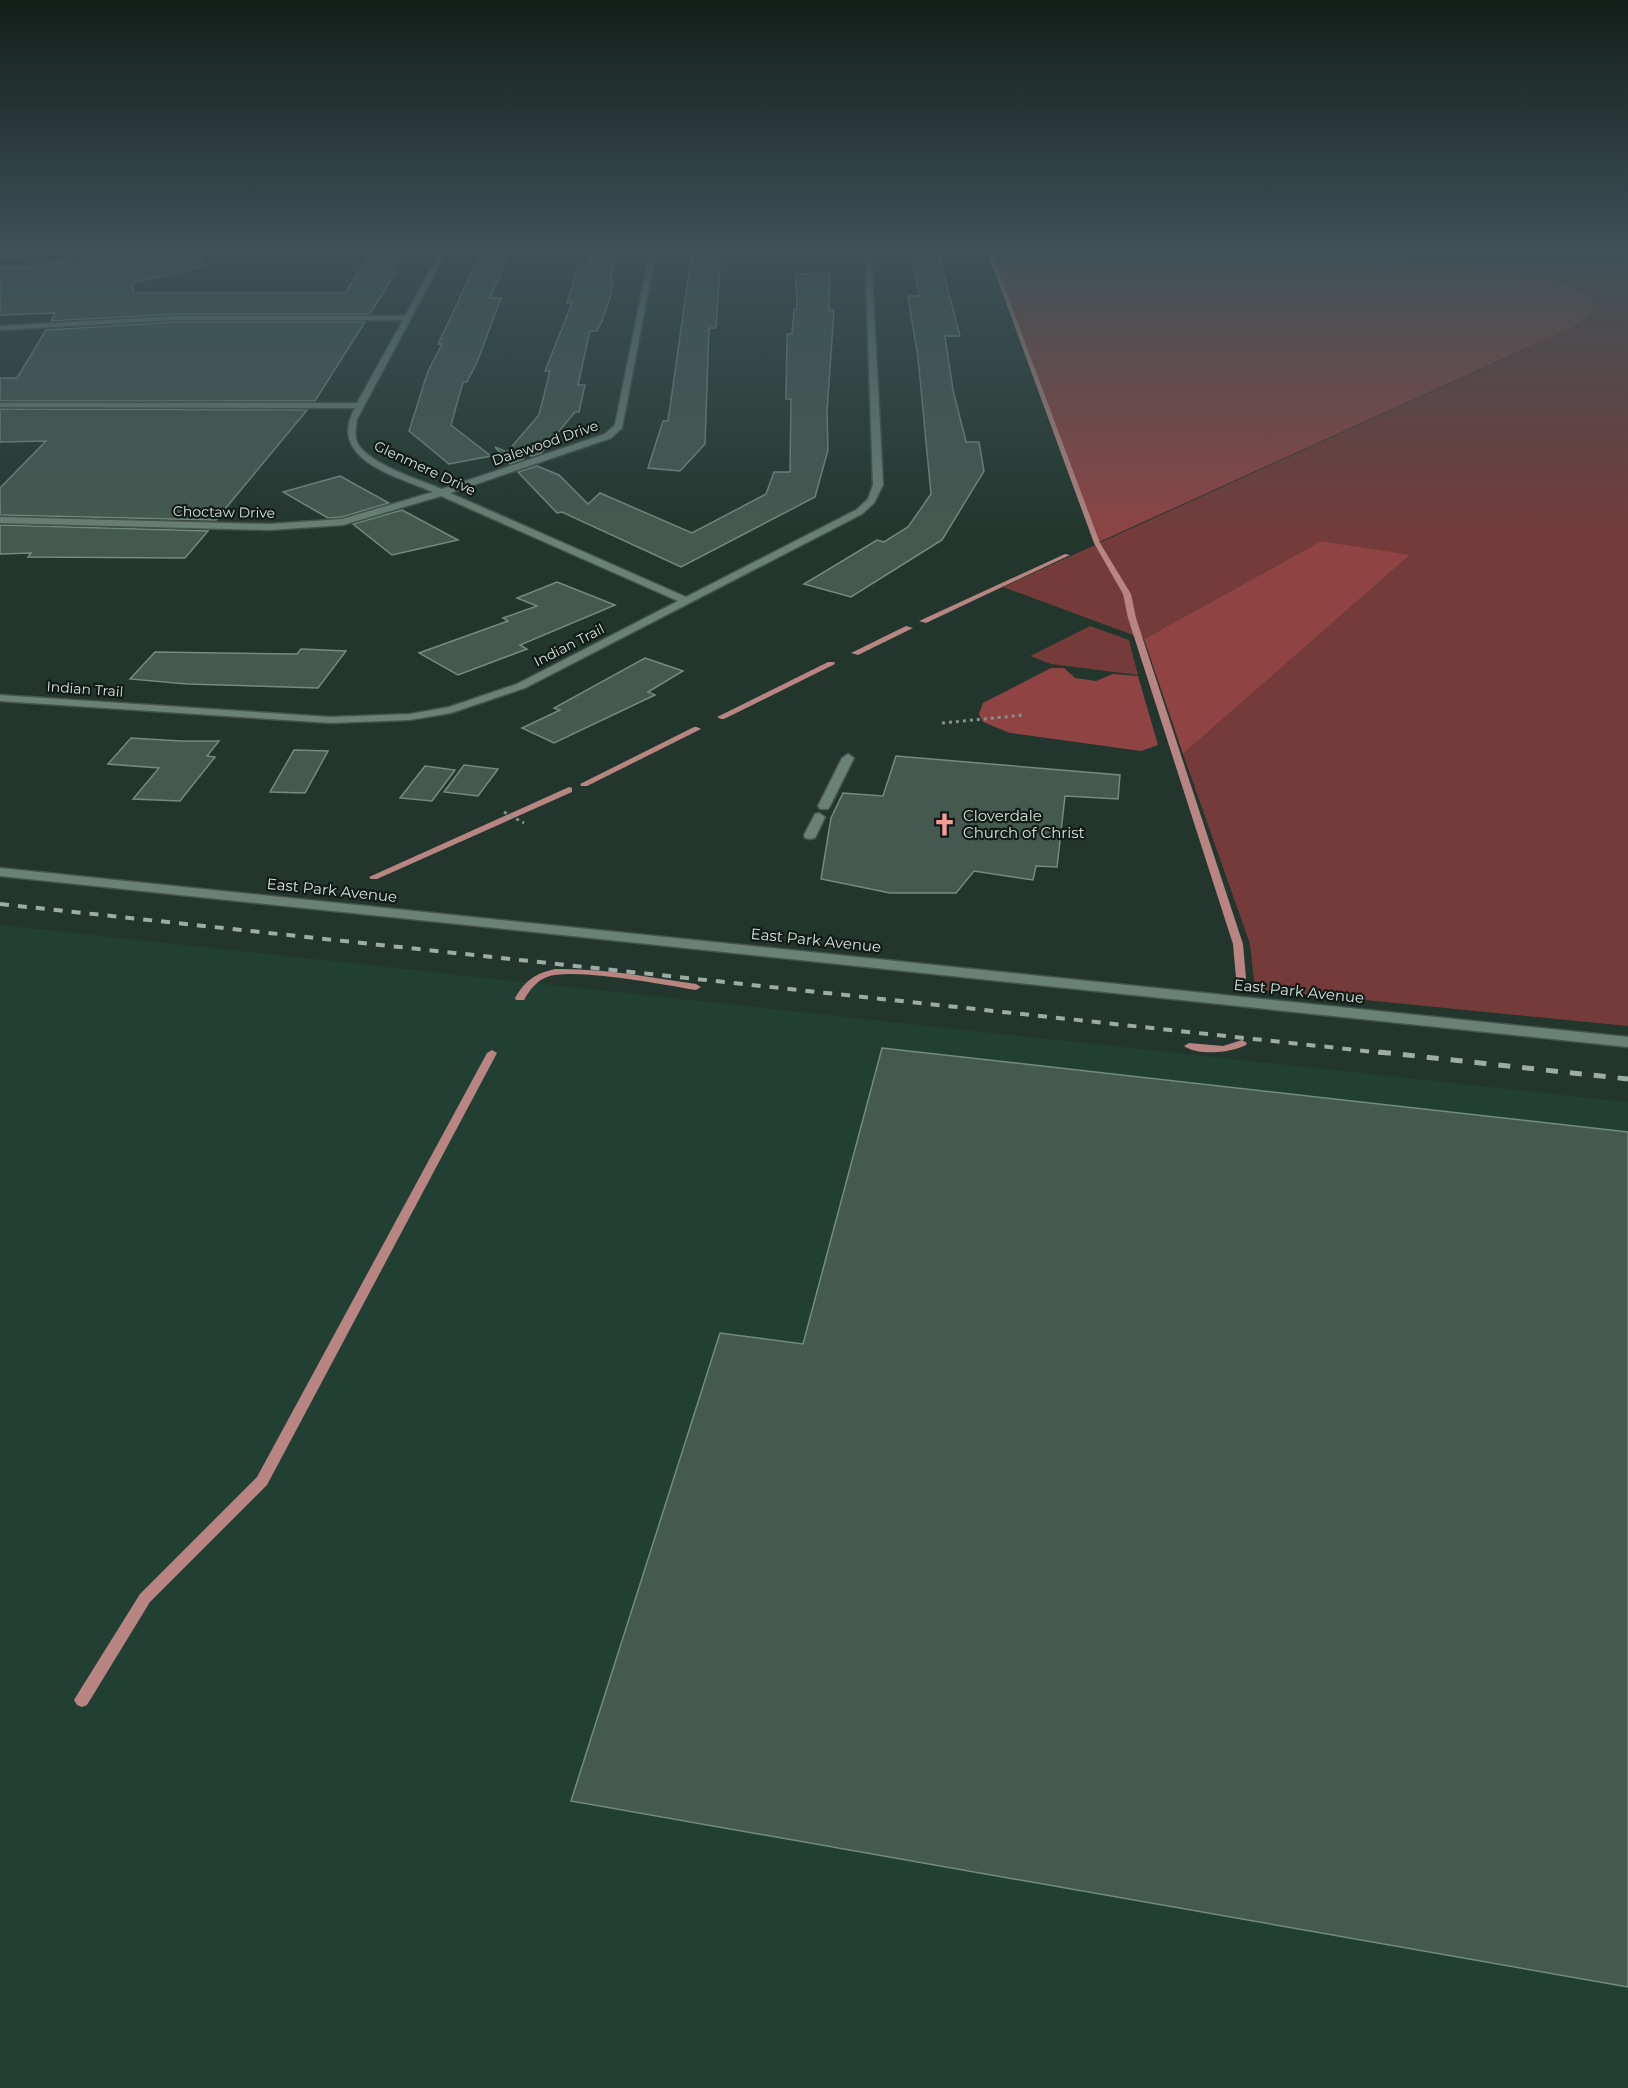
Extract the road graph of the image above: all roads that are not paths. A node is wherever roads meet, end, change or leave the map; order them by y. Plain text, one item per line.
1 (392, 348) edge
2 (633, 348) edge
3 (873, 348) edge
4 (0, 405) edge
5 (361, 406) junction
6 (443, 492) junction
7 (0, 520) edge
8 (687, 601) junction
9 (0, 698) edge
10 (848, 758) dead end
11 (810, 835) dead end
12 (0, 872) edge
13 (1628, 1042) edge

1 - 5 street, Glenmere Drive
2 - 6 street, Dalewood Drive
3 - 8 street, Indian Trail
4 - 5 street
5 - 6 street, Glenmere Drive
6 - 7 street, Choctaw Drive
6 - 8 street, Glenmere Drive
8 - 9 street, Indian Trail
10 - 11 street
12 - 13 street, East Park Avenue

